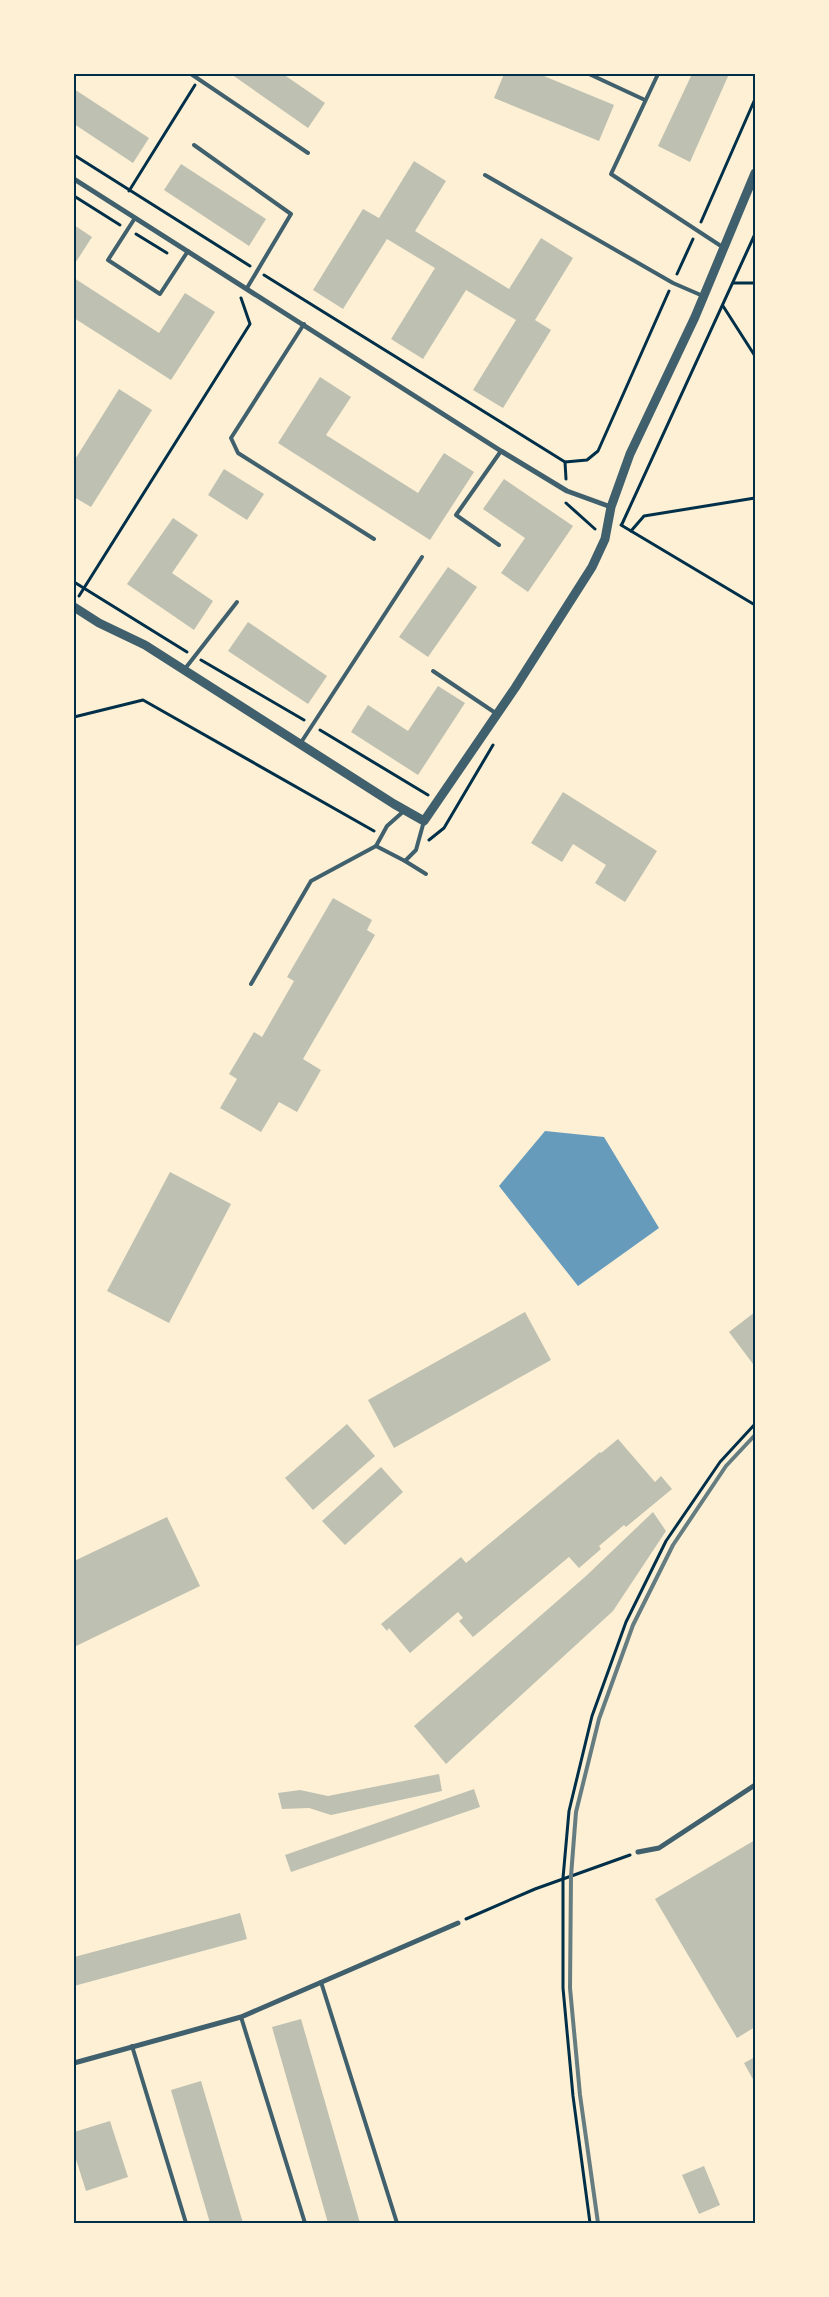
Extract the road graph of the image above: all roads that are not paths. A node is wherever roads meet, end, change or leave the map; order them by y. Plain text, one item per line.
1 (191, 74) edge
2 (589, 74) edge
3 (658, 74) edge
4 (646, 100) junction
5 (194, 146) dead end
6 (308, 153) dead end
7 (755, 174) edge
8 (485, 175) dead end
9 (74, 179) edge
10 (135, 218) junction
11 (724, 248) junction
12 (188, 251) junction
13 (247, 288) junction
14 (703, 296) junction
15 (304, 324) junction
16 (501, 451) junction
17 (611, 507) junction
18 (374, 539) dead end
19 (499, 545) dead end
20 (422, 556) dead end
21 (237, 602) dead end
22 (74, 607) edge
23 (184, 670) junction
24 (434, 671) dead end
25 (497, 714) junction
26 (300, 744) junction
27 (405, 810) junction
28 (424, 821) junction
29 (376, 846) junction
30 (405, 861) junction
31 (426, 874) dead end
32 (251, 984) dead end
33 (755, 1785) edge
34 (638, 1852) road end
35 (458, 1922) road end
36 (320, 1982) junction
37 (241, 2017) junction
38 (132, 2046) junction
39 (74, 2063) edge
40 (186, 2223) edge
41 (305, 2223) edge
42 (398, 2223) edge

1 - 6 lane
2 - 4 lane
3 - 4 lane
4 - 11 lane
5 - 13 lane
7 - 11 street
8 - 14 lane
9 - 10 street
10 - 12 street
10 - 12 lane
11 - 14 street
12 - 13 street
13 - 15 street
14 - 17 street
15 - 16 street
15 - 18 lane
16 - 17 street
16 - 19 lane
17 - 25 street
20 - 26 lane
21 - 23 lane
22 - 23 street
23 - 26 street
24 - 25 lane
25 - 28 street
26 - 27 street
27 - 28 street
27 - 29 lane
28 - 30 lane
29 - 30 lane
29 - 32 lane
30 - 31 lane
33 - 34 street
35 - 36 street
36 - 37 street
36 - 42 lane
37 - 38 street
37 - 41 lane
38 - 39 street
38 - 40 lane

